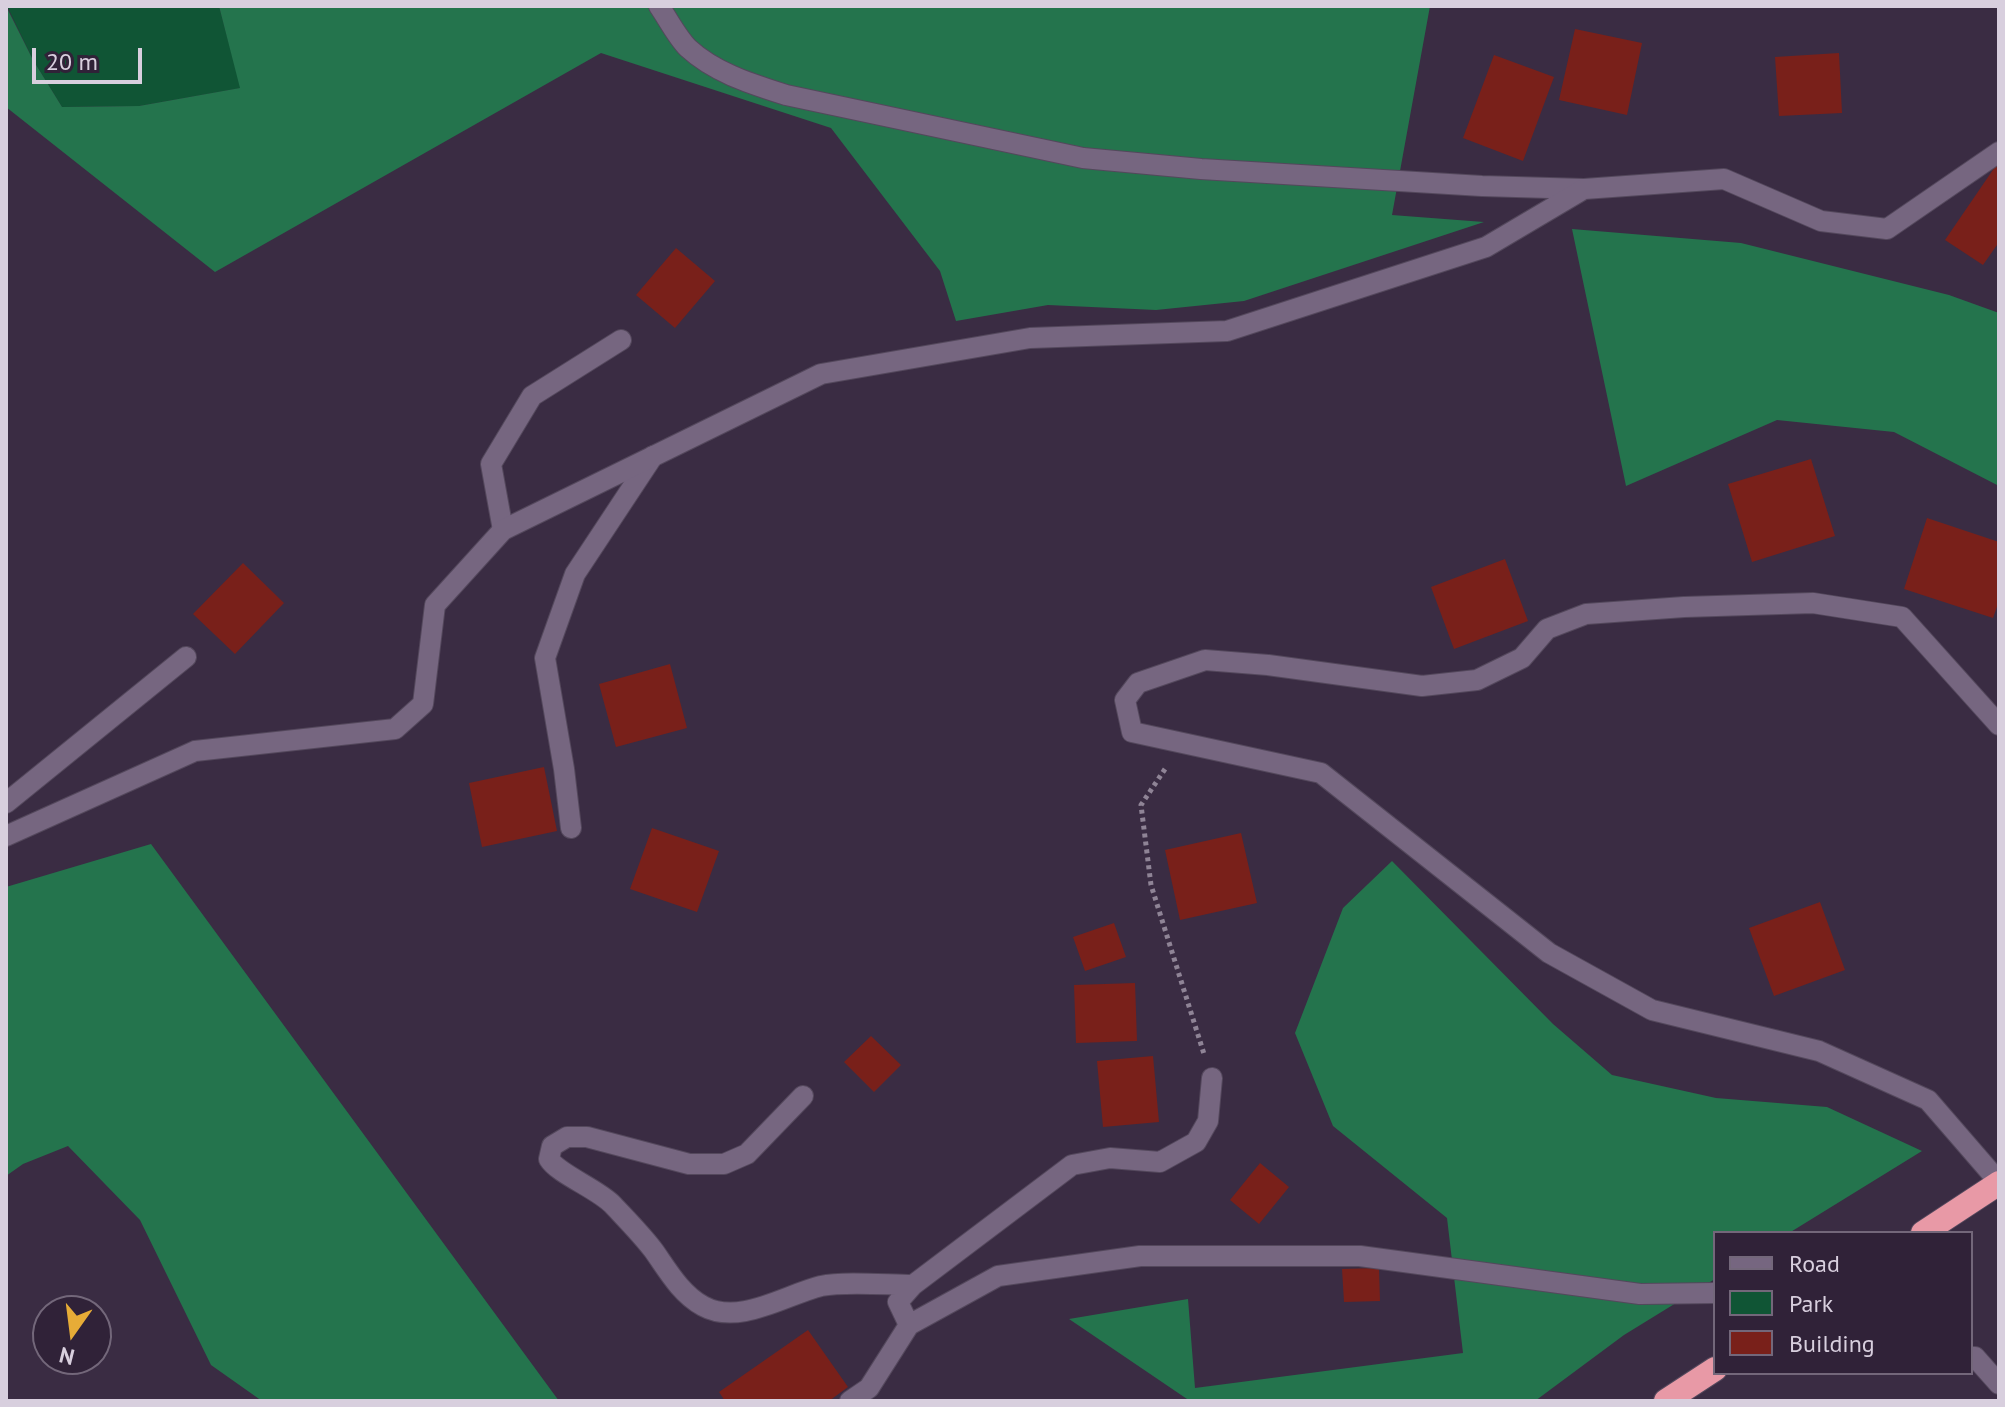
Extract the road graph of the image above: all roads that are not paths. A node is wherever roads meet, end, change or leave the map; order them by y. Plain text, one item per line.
1 (659, 6) edge
2 (1999, 152) edge
3 (1584, 189) junction
4 (621, 340) dead end
5 (653, 456) junction
6 (503, 530) junction
7 (186, 657) dead end
8 (1999, 725) edge
9 (6, 803) edge
10 (571, 828) dead end
11 (6, 836) edge
12 (1212, 1078) road end
13 (803, 1096) dead end
14 (1999, 1182) edge
15 (1926, 1231) edge
16 (913, 1285) junction
17 (1713, 1293) edge
18 (909, 1325) junction
19 (1973, 1357) edge
20 (1713, 1370) edge
21 (1999, 1384) edge
22 (850, 1401) edge
23 (1666, 1401) edge

1 - 3 street
2 - 3 street
3 - 5 street
4 - 6 street
5 - 6 street
5 - 10 street
6 - 11 street
7 - 9 street
8 - 14 street
12 - 16 street
13 - 16 street
14 - 15 highway
16 - 18 street
17 - 18 street
18 - 22 street
19 - 21 street
20 - 23 highway

